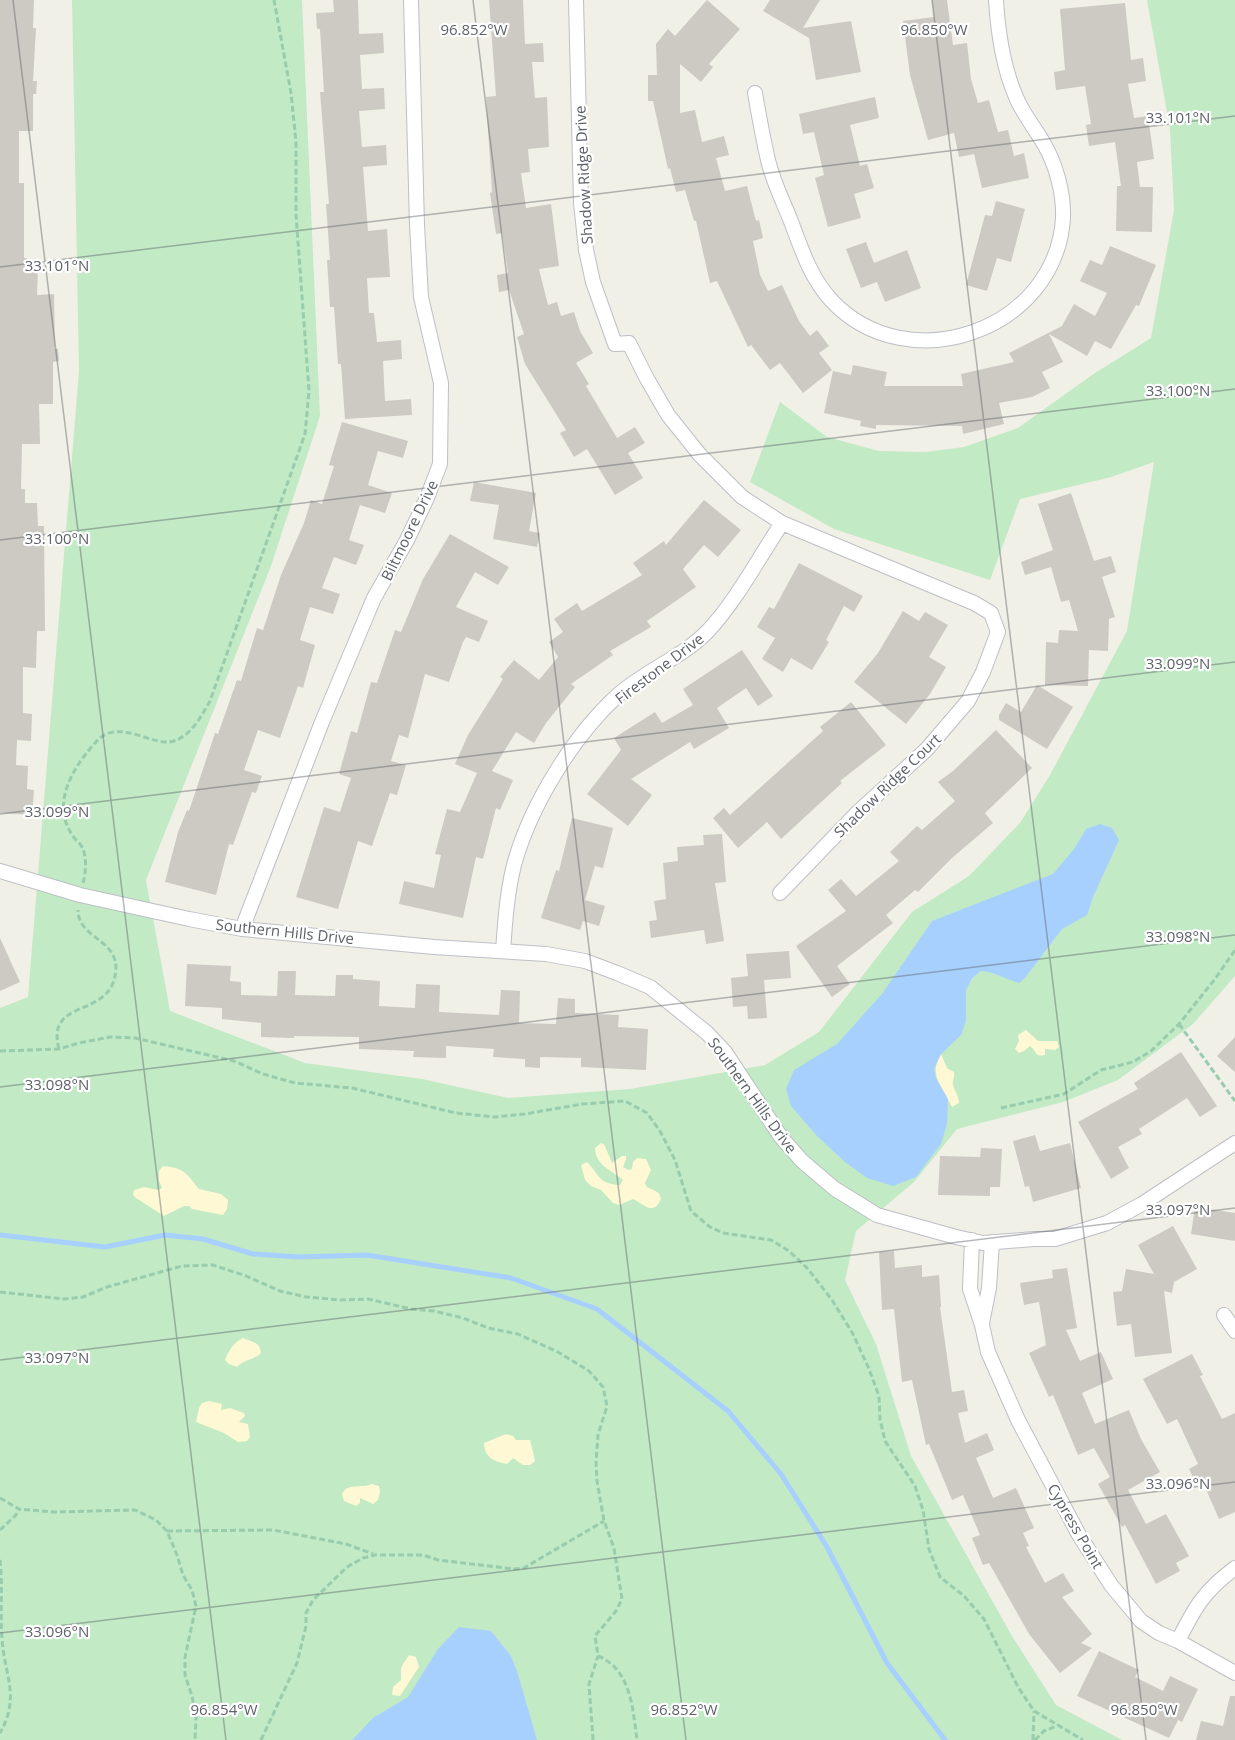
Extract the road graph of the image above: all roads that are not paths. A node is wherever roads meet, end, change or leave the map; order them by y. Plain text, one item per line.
1 (411, 0) edge
2 (576, 0) edge
3 (996, 0) edge
4 (755, 93) dead end
5 (782, 522) junction
6 (0, 872) edge
7 (780, 893) dead end
8 (242, 929) junction
9 (503, 951) junction
10 (1235, 1143) edge
11 (972, 1240) junction
12 (992, 1242) junction
13 (1224, 1315) dead end
14 (982, 1325) junction
15 (1235, 1331) edge
16 (1235, 1568) edge
17 (1178, 1641) junction
18 (1235, 1673) edge

1 - 8 street, Biltmoore Drive
2 - 5 street, Shadow Ridge Drive
3 - 4 street
5 - 7 street, Shadow Ridge Court
5 - 9 street, Firestone Drive
6 - 8 street, Southern Hills Drive
8 - 9 street, Southern Hills Drive
9 - 11 street, Southern Hills Drive
10 - 12 street, Southern Hills Drive
11 - 12 street, Southern Hills Drive
11 - 14 street, Cypress Point
12 - 14 street, Cypress Point
13 - 15 street
14 - 17 street, Cypress Point
16 - 17 street
17 - 18 street, Cypress Point

